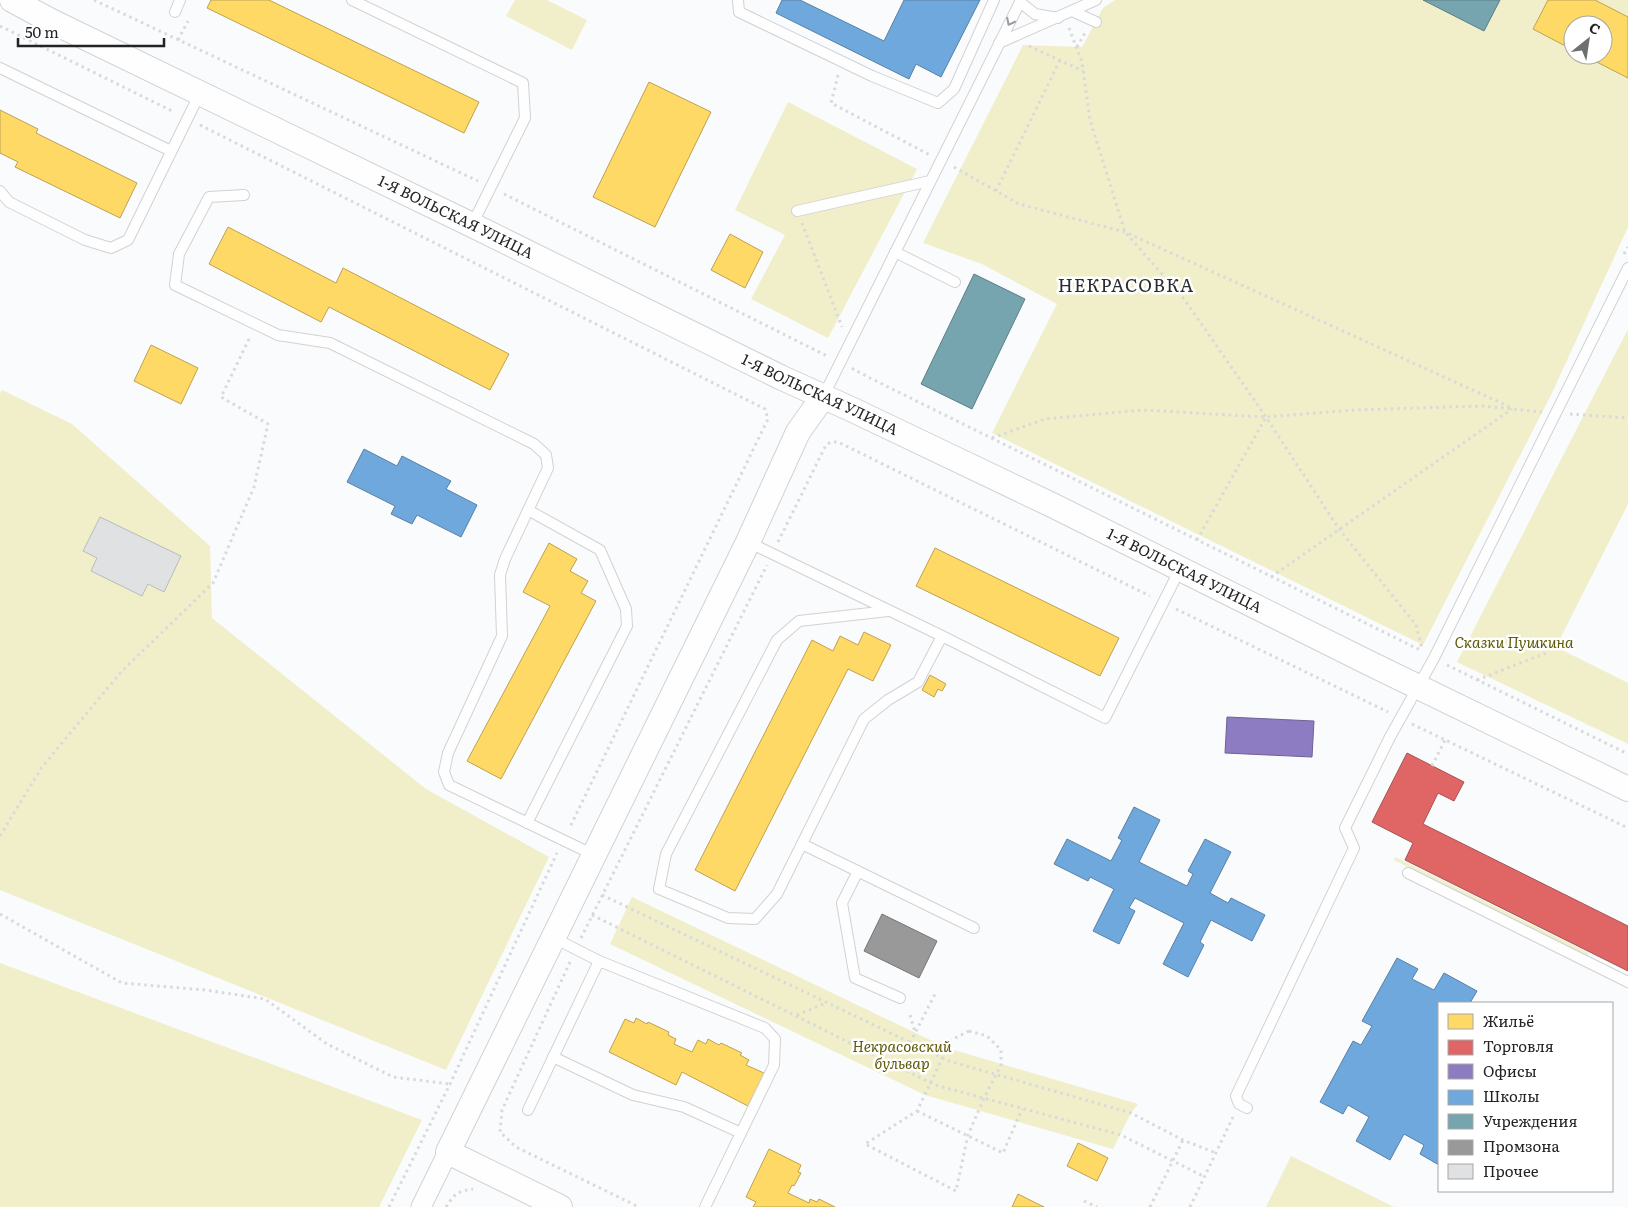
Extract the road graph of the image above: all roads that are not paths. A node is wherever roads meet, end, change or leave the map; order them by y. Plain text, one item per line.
1 (12, 0) edge
2 (180, 0) edge
3 (352, 0) edge
4 (738, 0) edge
5 (994, 0) edge
6 (1096, 0) edge
7 (1021, 1) edge
8 (175, 12) dead end
9 (1065, 15) junction
10 (1096, 22) dead end
11 (999, 43) junction
12 (0, 68) edge
13 (200, 93) junction
14 (171, 151) junction
15 (930, 181) junction
16 (0, 191) edge
17 (244, 196) dead end
18 (797, 211) road end
19 (472, 225) junction
20 (895, 252) junction
21 (1628, 268) edge
22 (956, 282) dead end
23 (822, 397) junction
24 (528, 510) junction
25 (748, 542) junction
26 (1180, 569) junction
27 (888, 611) junction
28 (942, 636) junction
29 (1418, 687) junction
30 (1628, 789) edge
31 (528, 823) junction
32 (802, 844) junction
33 (594, 856) junction
34 (858, 871) junction
35 (1408, 873) dead end
36 (974, 928) dead end
37 (554, 938) junction
38 (599, 960) junction
39 (1628, 982) edge
40 (900, 998) dead end
41 (553, 1057) junction
42 (1243, 1106) road end
43 (528, 1110) dead end
44 (741, 1133) junction
45 (448, 1152) junction
46 (421, 1207) edge
47 (560, 1207) edge
48 (705, 1207) edge

1 - 13 street, 1-Я ВОЛЬСКАЯ УЛИЦА
2 - 8 lane
3 - 19 lane
4 - 5 lane
6 - 9 lane
7 - 9 lane
7 -> 11 lane
9 - 10 lane
9 - 11 lane
11 - 15 lane
12 - 14 lane
13 - 14 lane
13 - 19 street, 1-Я ВОЛЬСКАЯ УЛИЦА
14 - 16 lane
15 - 18 lane
15 - 20 lane
17 - 24 lane
19 - 23 street, 1-Я ВОЛЬСКАЯ УЛИЦА
20 - 22 lane
20 - 23 lane
21 - 29 lane
23 - 25 street
23 - 26 street, 1-Я ВОЛЬСКАЯ УЛИЦА
24 - 31 lane
24 - 31 lane
25 - 27 lane
25 - 33 street
26 - 28 lane
26 - 29 street, 1-Я ВОЛЬСКАЯ УЛИЦА
27 - 28 lane
27 - 32 lane
28 - 32 lane
29 - 30 street, 1-Я ВОЛЬСКАЯ УЛИЦА
29 - 42 lane
31 - 33 lane
32 - 34 lane
33 - 37 street
34 - 36 lane
34 - 40 lane
35 - 39 lane
37 - 38 lane
37 - 45 street
38 - 41 lane
38 - 44 lane
41 - 43 lane
41 - 44 lane
44 - 48 lane
45 - 46 street
45 - 47 street

